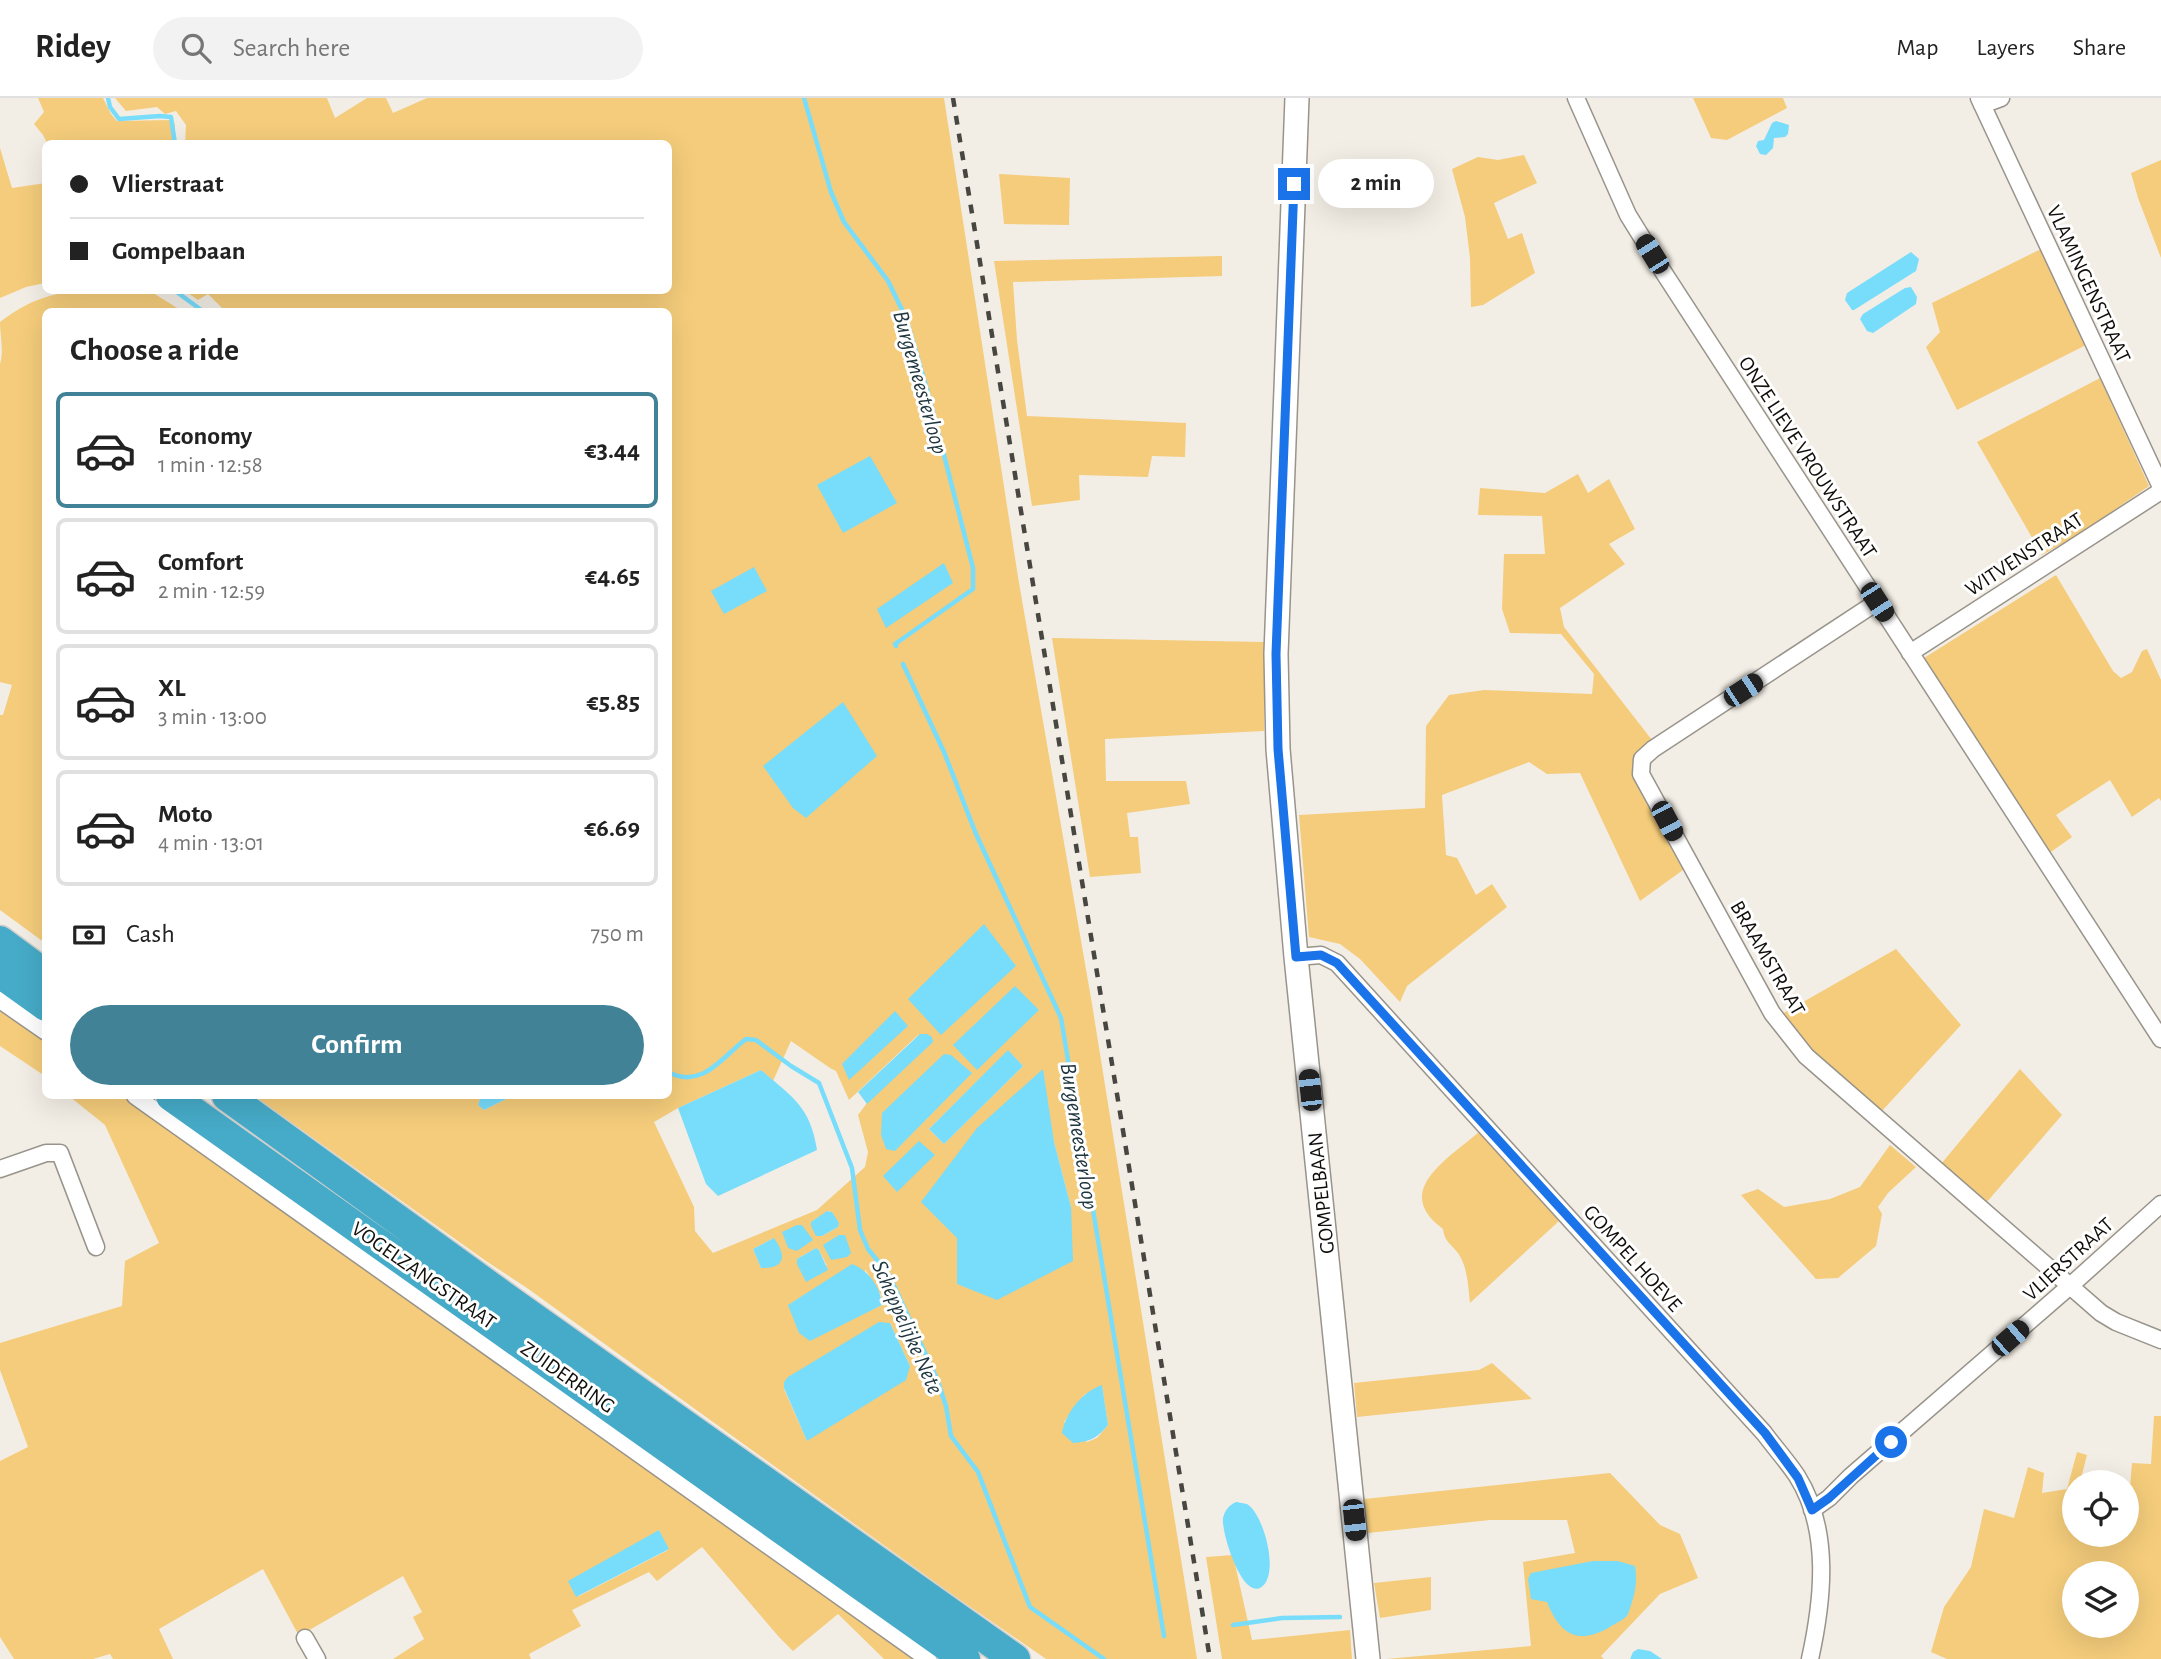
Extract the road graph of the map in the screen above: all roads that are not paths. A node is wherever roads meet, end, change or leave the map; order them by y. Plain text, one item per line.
1 (1297, 98) edge
2 (1576, 98) edge
3 (2001, 98) edge
4 (1980, 101) edge
5 (2161, 489) edge
6 (1877, 602) junction
7 (1910, 653) junction
8 (0, 941) edge
9 (1296, 957) junction
10 (42, 972) edge
11 (0, 973) edge
12 (0, 1000) edge
13 (42, 1003) edge
14 (42, 1029) edge
15 (2161, 1039) edge
16 (139, 1099) edge
17 (175, 1099) edge
18 (232, 1099) edge
19 (0, 1169) edge
20 (2161, 1204) edge
21 (96, 1247) dead end
22 (2070, 1286) junction
23 (2161, 1340) edge
24 (1812, 1510) junction
25 (305, 1638) dead end
26 (317, 1659) edge
27 (928, 1659) edge
28 (965, 1659) edge
29 (1015, 1659) edge
30 (1368, 1659) edge
31 (1810, 1659) edge

1 - 9 street, GOMPELBAAN
2 - 6 street, ONZE LIEVE VROUWSTRAAT
3 - 4 street
4 - 5 street, VLAMINGENSTRAAT
5 - 7 street, WITVENSTRAAT
6 - 7 street, ONZE LIEVE VROUWSTRAAT
6 - 22 street, BRAAMSTRAAT
7 - 15 street, ONZE LIEVE VROUWSTRAAT
8 - 10 highway
9 - 24 street, GOMPEL HOEVE
9 - 30 street, GOMPELBAAN
11 - 13 highway
12 - 14 street
16 - 27 street, VOGELZANGSTRAAT
17 - 28 highway, ZUIDERRING
18 - 29 highway, ZUIDERRING
19 - 21 street
20 - 22 street, VLIERSTRAAT
22 - 23 street, BRAAMSTRAAT
22 - 24 street, VLIERSTRAAT
24 - 31 street, GOMPEL HOEVE
25 - 26 street

